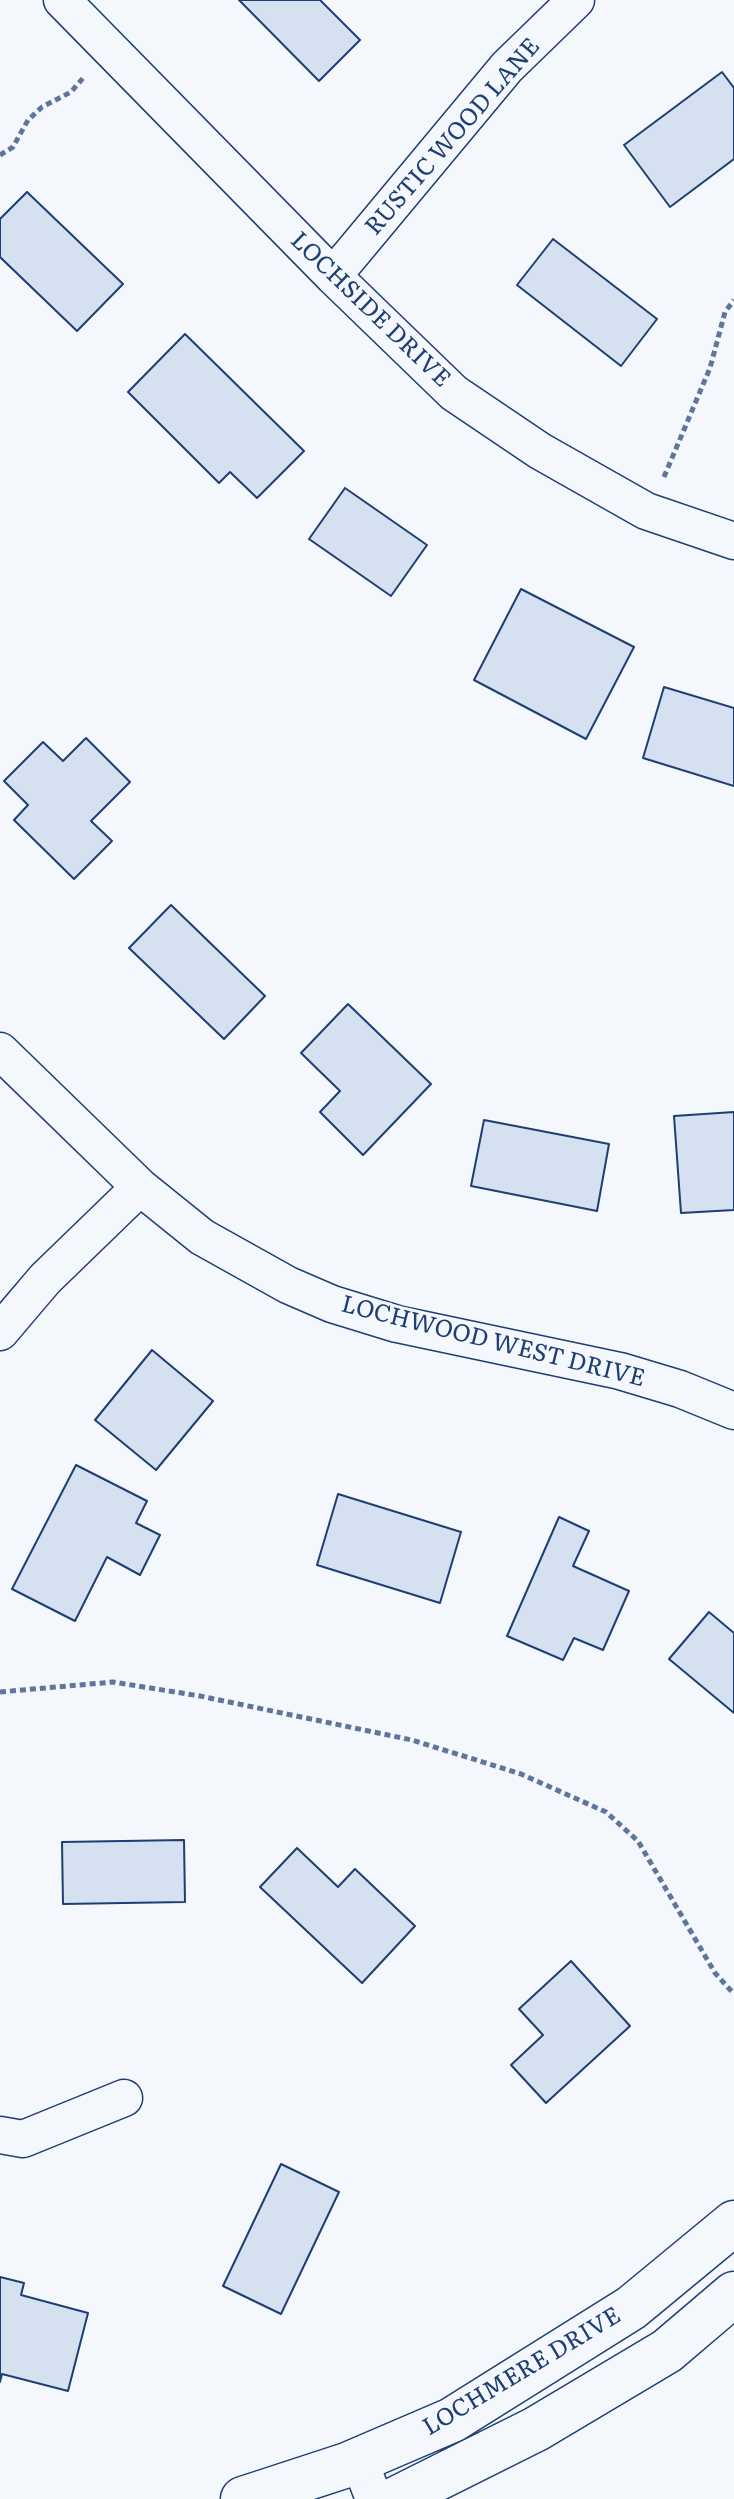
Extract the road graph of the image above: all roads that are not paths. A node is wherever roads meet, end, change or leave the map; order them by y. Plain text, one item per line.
1 (576, 0) edge
2 (73, 11) edge
3 (333, 276) junction
4 (734, 541) edge
5 (0, 1051) edge
6 (140, 1187) junction
7 (0, 1332) edge
8 (734, 1411) edge
9 (124, 2098) dead end
10 (0, 2135) edge
11 (734, 2223) edge
12 (734, 2294) edge
13 (366, 2480) edge
14 (243, 2499) edge
15 (396, 2499) edge

1 - 3 street, RUSTIC WOOD LANE
2 - 3 street, LOCHSIDE DRIVE
3 - 4 street, LOCHSIDE DRIVE
5 - 6 street, LOCHWOOD WEST DRIVE
6 - 7 street
6 - 8 street, LOCHWOOD WEST DRIVE
9 - 10 street
11 - 13 street, LOCHMERE DRIVE
12 - 15 street, LOCHMERE DRIVE
13 - 14 street, LOCHMERE DRIVE

